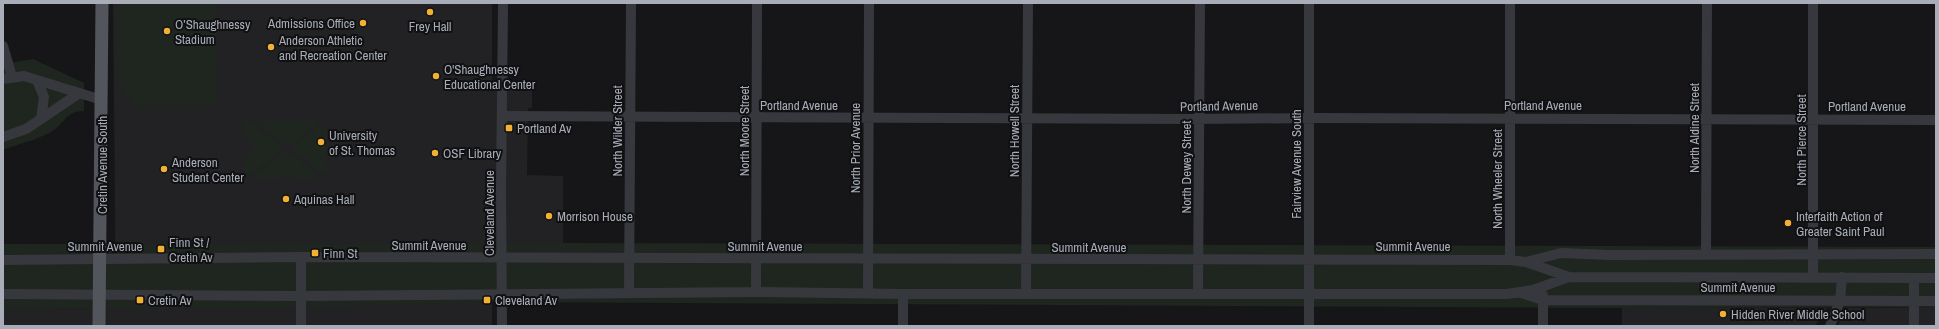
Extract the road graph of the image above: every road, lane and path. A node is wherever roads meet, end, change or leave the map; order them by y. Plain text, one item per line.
1 (102, 3) edge
2 (503, 3) edge
3 (631, 3) edge
4 (758, 3) edge
5 (869, 3) edge
6 (1028, 3) edge
7 (1200, 3) edge
8 (1309, 3) edge
9 (1510, 3) edge
10 (1707, 3) edge
11 (1813, 3) edge
12 (3, 46) edge
13 (7, 78) edge
14 (37, 80) junction
15 (78, 94) junction
16 (102, 100) junction
17 (502, 116) junction
18 (630, 116) junction
19 (758, 118) junction
20 (868, 118) junction
21 (1309, 118) junction
22 (1510, 118) junction
23 (41, 119) junction
24 (1027, 119) junction
25 (1200, 119) junction
26 (1707, 119) junction
27 (1814, 119) junction
28 (1936, 120) edge
29 (3, 137) edge
30 (1706, 254) junction
31 (1813, 254) junction
32 (1936, 254) edge
33 (301, 257) junction
34 (868, 258) junction
35 (101, 259) junction
36 (502, 259) junction
37 (628, 259) junction
38 (756, 259) junction
39 (1026, 259) junction
40 (1309, 259) junction
41 (3, 260) edge
42 (1198, 260) junction
43 (1510, 260) junction
44 (1526, 262) junction
45 (1569, 277) junction
46 (1813, 277) junction
47 (1842, 278) junction
48 (1914, 278) junction
49 (1936, 278) edge
50 (1542, 287) junction
51 (629, 292) junction
52 (756, 292) junction
53 (1198, 292) junction
54 (1517, 292) junction
55 (502, 293) junction
56 (868, 293) junction
57 (1026, 293) junction
58 (3, 294) edge
59 (100, 294) junction
60 (903, 294) junction
61 (1309, 294) junction
62 (301, 296) junction
63 (1543, 300) junction
64 (1840, 301) junction
65 (1913, 301) junction
66 (1936, 301) edge
67 (100, 326) edge
68 (301, 326) edge
69 (502, 326) edge
70 (903, 326) edge
71 (1309, 326) edge
72 (1543, 326) edge
73 (1830, 326) edge
74 (1914, 326) edge

1 - 16 main road, Cretin Avenue South
2 - 17 street, Cleveland Avenue
3 - 18 street, North Wilder Street
4 - 19 street, North Moore Street
5 - 20 street, North Prior Avenue
6 - 24 street, North Howell Street
7 - 25 street, North Dewey Street
8 - 21 street, Fairview Avenue South
9 - 22 street, North Wheeler Street
10 - 26 street, North Aldine Street
11 - 27 street, North Pierce Street
12 - 13 street
13 - 14 street
14 - 15 street
14 - 23 street
15 - 16 street
15 - 23 street
16 - 35 main road, Cretin Avenue South
17 - 18 street, Portland Avenue
17 - 36 street, Cleveland Avenue
18 - 19 street, Portland Avenue
18 - 37 street, North Wilder Street
19 - 20 street, Portland Avenue
19 - 38 street, North Moore Street
20 - 24 street, Portland Avenue
20 - 34 street, North Prior Avenue
21 - 22 street, Portland Avenue
21 - 25 street, Portland Avenue
21 - 40 street, Fairview Avenue South
22 - 26 street, Portland Avenue
22 - 43 street, North Wheeler Street
23 - 29 street
24 - 25 street, Portland Avenue
24 - 39 street, North Howell Street
25 - 42 street, North Dewey Street
26 - 27 street, Portland Avenue
26 - 30 street, North Aldine Street
27 - 28 street, Portland Avenue
27 - 31 street, North Pierce Street
30 - 31 street, Summit Avenue
30 - 44 street, Summit Avenue
31 - 32 street, Summit Avenue
31 - 46 street, North Pierce Street
33 - 35 street, Summit Avenue
33 - 36 street, Summit Avenue
33 - 62 street
34 - 38 street, Summit Avenue
34 - 39 street, Summit Avenue
34 - 56 street, North Prior Avenue
35 - 41 street, Summit Avenue
35 - 59 main road, Cretin Avenue South
36 - 37 street, Summit Avenue
36 - 55 street, Cleveland Avenue
37 - 38 street, Summit Avenue
37 - 51 street, North Wilder Street
38 - 52 street, North Moore Street
39 - 42 street, Summit Avenue
39 - 57 street, North Howell Street
40 - 42 street, Summit Avenue
40 - 43 street, Summit Avenue
40 - 61 street, Fairview Avenue South
42 - 53 street, North Dewey Street
43 - 44 street, Summit Avenue
44 - 45 street, Summit Avenue
45 - 46 street, Summit Avenue
45 - 50 street, Summit Avenue
46 - 47 street, Summit Avenue
47 - 48 street, Summit Avenue
47 - 64 street
48 - 49 street, Summit Avenue
48 - 65 street
50 - 54 street, Summit Avenue
50 - 63 street
51 - 52 street, Summit Avenue
51 - 55 street, Summit Avenue
52 - 56 street, Summit Avenue
53 - 57 street, Summit Avenue
53 - 61 street, Summit Avenue
54 - 61 street, Summit Avenue
54 - 63 street, Summit Avenue
55 - 62 street, Summit Avenue
55 - 69 street, Cleveland Avenue
56 - 60 street, Summit Avenue
57 - 60 street, Summit Avenue
58 - 59 street, Summit Avenue
59 - 62 street, Summit Avenue
59 - 67 main road, Cretin Avenue South
60 - 70 street
61 - 71 street, Fairview Avenue South
62 - 68 street
63 - 64 street, Summit Avenue
63 - 72 street
64 - 65 street, Summit Avenue
64 - 73 street
65 - 66 street, Summit Avenue
65 - 74 street

